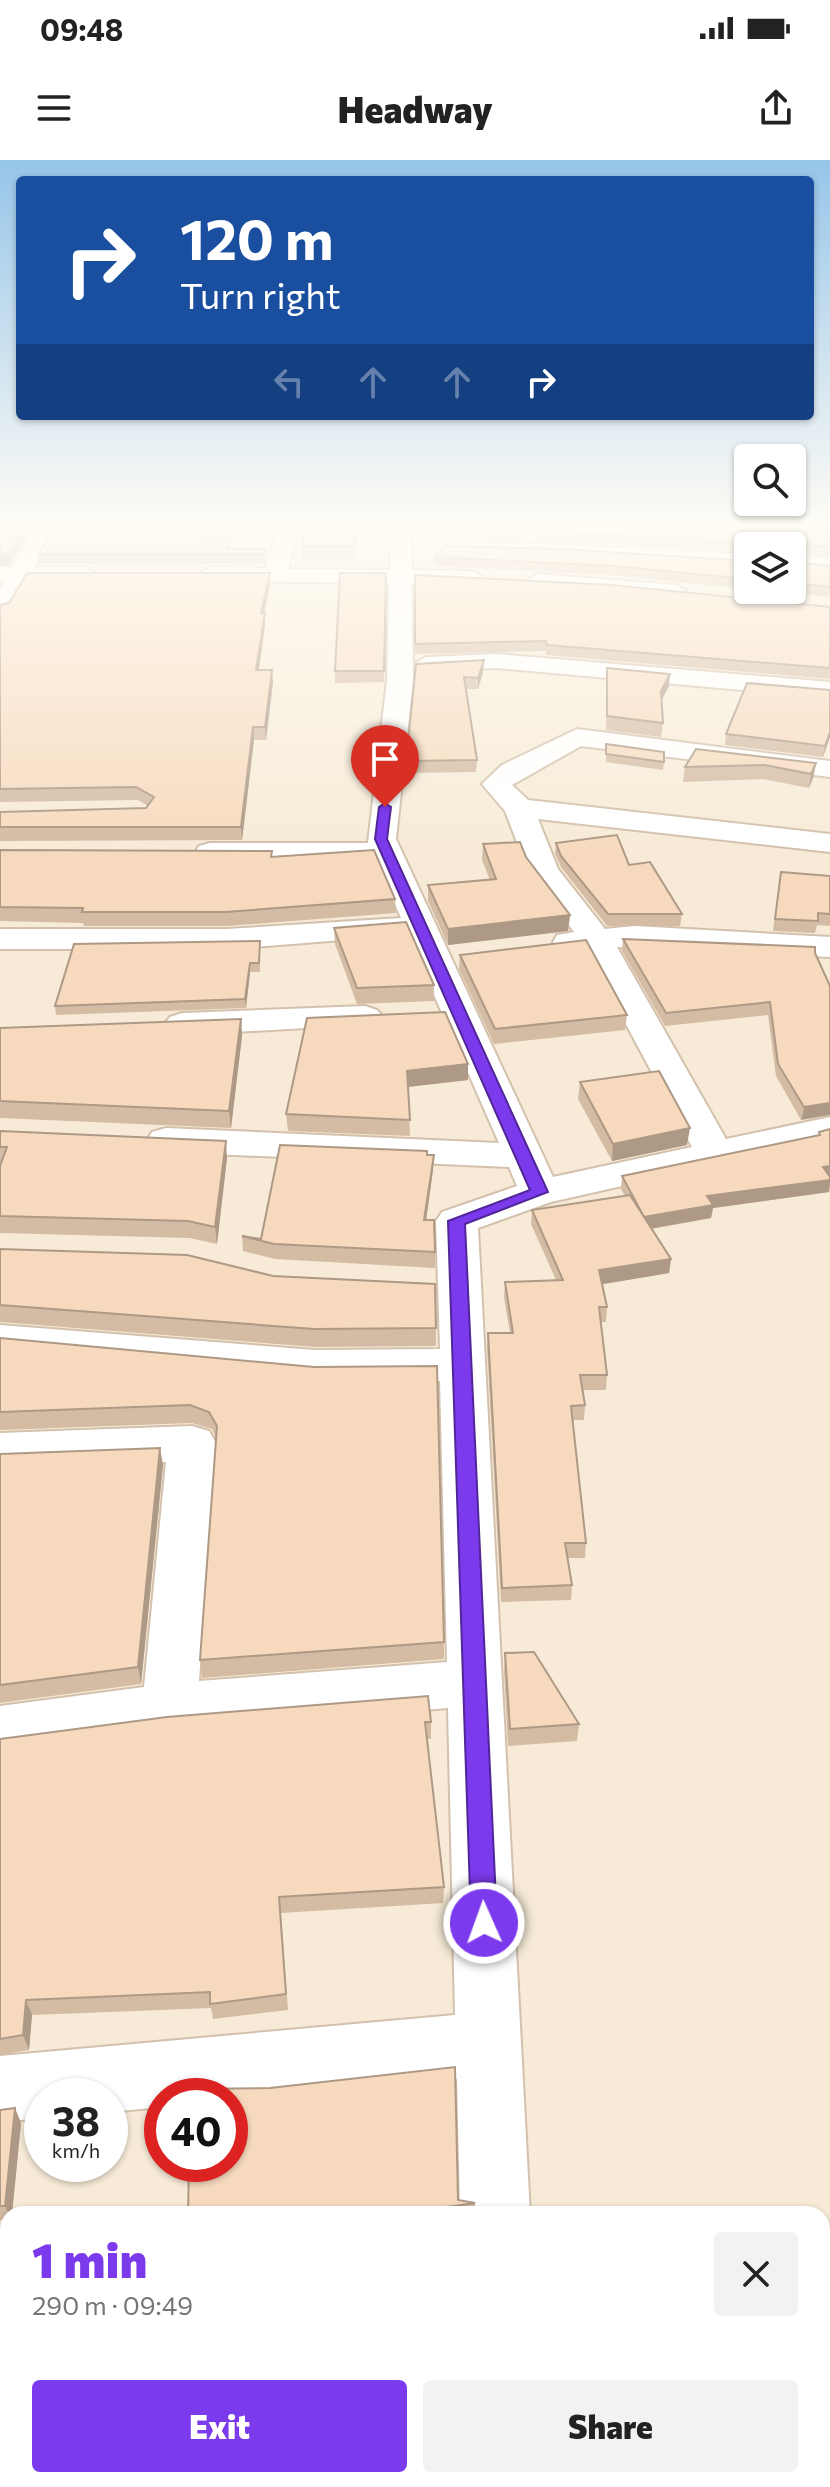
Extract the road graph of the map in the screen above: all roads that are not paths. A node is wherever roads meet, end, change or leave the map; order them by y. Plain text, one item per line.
1 (402, 632) edge
2 (400, 665) junction
3 (830, 690) edge
4 (830, 769) edge
5 (519, 808) junction
6 (830, 843) edge
7 (186, 852) edge
8 (387, 852) junction
9 (419, 924) junction
10 (0, 939) edge
11 (596, 939) junction
12 (538, 946) edge
13 (830, 947) edge
14 (428, 1015) junction
15 (143, 1026) edge
16 (830, 1128) edge
17 (127, 1139) edge
18 (714, 1152) junction
19 (532, 1174) junction
20 (0, 1340) edge
21 (463, 1365) junction
22 (0, 1451) edge
23 (475, 1683) junction
24 (170, 1707) junction
25 (0, 1730) edge
26 (489, 2044) junction
27 (0, 2089) edge
28 (495, 2206) edge

1 - 2 street
2 - 3 street
2 - 8 street
4 - 5 street
5 - 6 street
5 - 11 street
7 - 8 street
8 - 9 street
9 - 10 street
9 - 14 street
11 - 12 street
11 - 13 street
11 - 18 street
14 - 15 street
14 - 19 street
16 - 18 street
17 - 19 street
18 - 19 street
19 - 21 street
20 - 21 street
21 - 23 street
22 - 24 street
23 - 24 street
23 - 26 street
24 - 25 street
26 - 27 street
26 - 28 street

